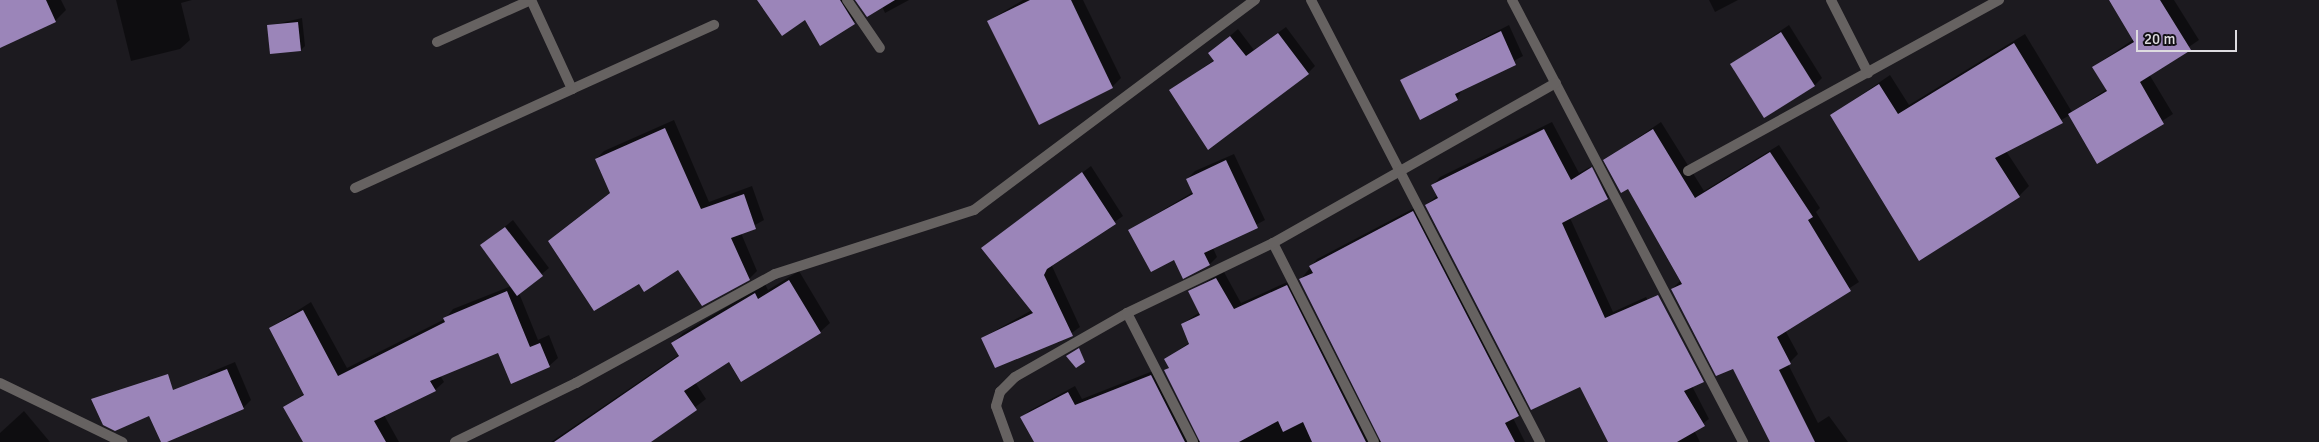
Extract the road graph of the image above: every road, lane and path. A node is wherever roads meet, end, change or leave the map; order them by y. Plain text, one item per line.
1 (847, 0) edge
2 (1255, 0) edge
3 (1311, 0) edge
4 (1512, 0) edge
5 (1831, 0) edge
6 (2000, 0) edge
7 (1238, 4) edge
8 (714, 25) dead end
9 (437, 42) dead end
10 (880, 48) dead end
11 (1868, 73) junction
12 (1556, 84) junction
13 (572, 89) junction
14 (1688, 171) dead end
15 (1398, 172) junction
16 (355, 188) dead end
17 (1273, 243) junction
18 (1127, 313) junction
19 (0, 383) edge
20 (122, 442) edge
21 (456, 442) edge
22 (1009, 442) edge
23 (1193, 442) edge
24 (1374, 442) edge
25 (1540, 442) edge
26 (1743, 442) edge

1 - 10 street
2 - 7 street
3 - 15 street
4 - 12 street
5 - 11 street
6 - 11 street
7 - 21 street
8 - 13 street
9 - 13 street
11 - 14 street
12 - 15 street
12 - 26 street
13 - 16 street
15 - 17 street
15 - 25 street
17 - 18 street
17 - 24 street
18 - 22 street
18 - 23 street
19 - 20 street

